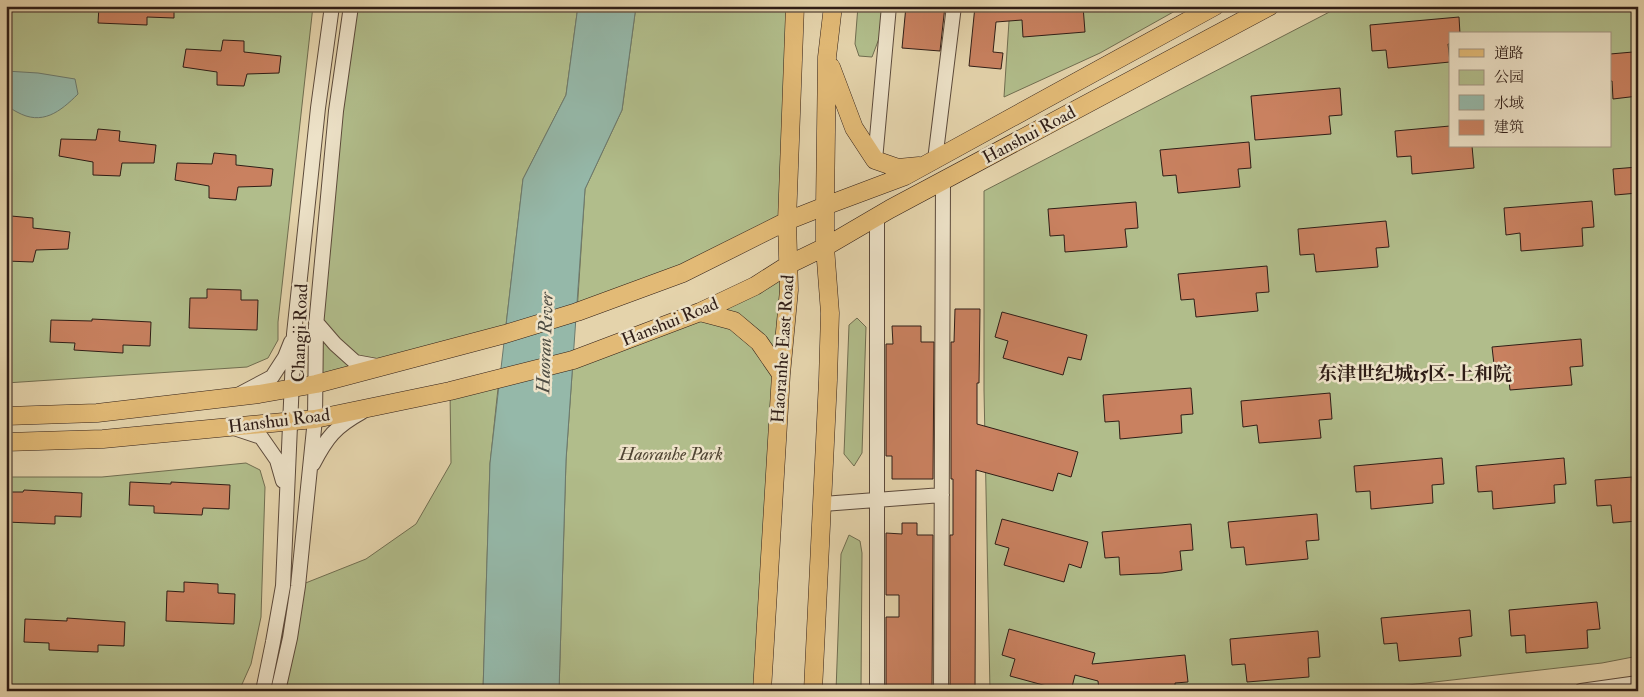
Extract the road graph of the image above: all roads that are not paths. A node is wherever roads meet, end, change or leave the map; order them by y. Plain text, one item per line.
1 (332, 6) edge
2 (351, 6) edge
3 (795, 6) edge
4 (833, 6) edge
5 (889, 6) edge
6 (954, 6) edge
7 (1215, 6) edge
8 (1270, 6) edge
9 (827, 57) junction
10 (875, 160) junction
11 (930, 163) junction
12 (943, 181) junction
13 (825, 206) junction
14 (878, 217) junction
15 (787, 221) junction
16 (825, 247) junction
17 (788, 265) junction
18 (700, 312) junction
19 (316, 322) junction
20 (294, 334) junction
21 (381, 366) junction
22 (781, 374) junction
23 (316, 384) junction
24 (293, 388) junction
25 (234, 397) junction
26 (372, 407) junction
27 (6, 416) edge
28 (315, 419) junction
29 (291, 421) junction
30 (234, 428) junction
31 (6, 442) edge
32 (309, 472) junction
33 (286, 492) junction
34 (942, 495) junction
35 (877, 500) junction
36 (823, 504) junction
37 (1638, 683) edge
38 (263, 691) edge
39 (278, 691) edge
40 (762, 691) edge
41 (813, 691) edge
42 (877, 691) edge
43 (941, 691) edge
44 (1581, 691) edge

1 - 20 street, Changji Road
2 - 19 street, Changji Road
3 - 15 main road, Haoranhe East Road
4 - 9 main road
5 - 10 street
6 - 11 street
7 - 11 main road, Hanshui Road
8 - 12 main road, Hanshui Road
9 - 10 main road
9 - 13 main road
10 - 11 main road
11 - 13 main road, Hanshui Road
12 - 14 main road, Hanshui Road
12 - 34 street
13 - 15 main road, Hanshui Road
13 - 16 main road
14 - 16 main road, Hanshui Road
14 - 35 street
15 - 17 main road, Haoranhe East Road
15 - 21 main road, Hanshui Road
16 - 17 main road, Hanshui Road
16 - 36 main road
17 - 18 main road, Hanshui Road
17 - 22 main road, Haoranhe East Road
18 - 22 main road
18 - 26 main road, Hanshui Road
19 - 21 street
19 - 23 street, Changji Road
20 - 24 street, Changji Road
20 - 25 street
21 - 23 main road, Hanshui Road
22 - 40 main road, Haoranhe East Road
23 - 24 main road, Hanshui Road
23 - 28 street, Changji Road
24 - 25 main road, Hanshui Road
24 - 29 street, Changji Road
25 - 27 main road, Hanshui Road
26 - 28 main road, Hanshui Road
26 - 32 street
28 - 29 main road, Hanshui Road
28 - 32 street, Changji Road
29 - 30 main road, Hanshui Road
29 - 33 street, Changji Road
30 - 31 main road, Hanshui Road
30 - 33 street
32 - 39 street, Changji Road
33 - 38 street, Changji Road
34 - 35 street
34 - 43 street
35 - 36 street
35 - 42 street
36 - 41 main road
37 - 44 street

